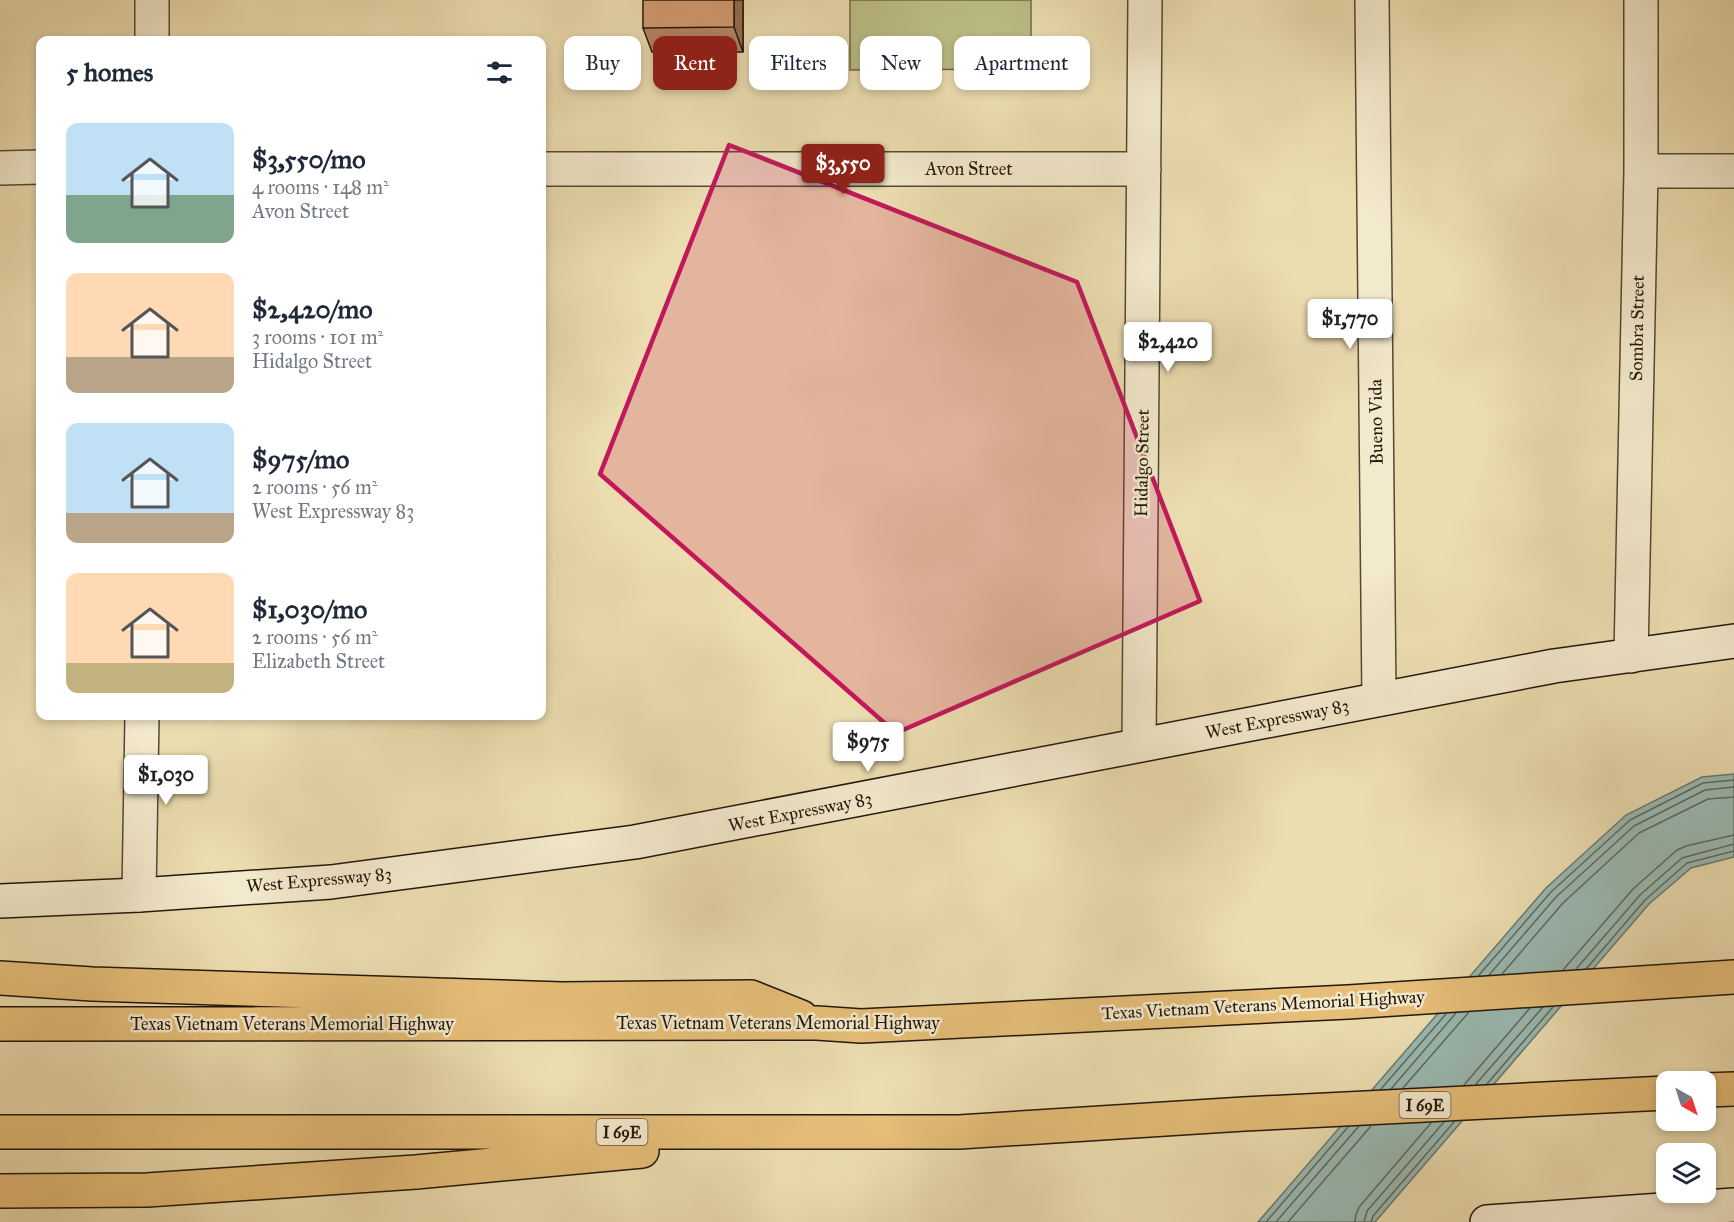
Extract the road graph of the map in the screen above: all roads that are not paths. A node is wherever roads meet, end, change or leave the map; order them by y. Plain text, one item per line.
1 (152, 0) edge
2 (1145, 0) edge
3 (1372, 0) edge
4 (1641, 0) edge
5 (152, 36) edge
6 (36, 167) edge
7 (0, 168) edge
8 (546, 169) edge
9 (1144, 169) junction
10 (1641, 171) junction
11 (1734, 171) edge
12 (1734, 640) edge
13 (1631, 656) junction
14 (1379, 699) junction
15 (142, 720) edge
16 (1139, 745) junction
17 (139, 895) junction
18 (0, 901) edge
19 (1734, 977) edge
20 (0, 978) edge
21 (817, 1023) junction
22 (0, 1024) edge
23 (1734, 1089) edge
24 (1716, 1090) edge
25 (1656, 1093) edge
26 (0, 1132) edge
27 (842, 1132) junction
28 (0, 1191) edge
29 (1734, 1205) edge
30 (1626, 1217) edge
31 (1487, 1222) edge

1 - 5 street
2 - 9 street, Hidalgo Street
3 - 14 street, Bueno Vida
4 - 10 street, Sombra Street
6 - 7 street
8 - 9 street, Avon Street
9 - 16 street, Hidalgo Street
10 - 11 street
10 - 13 street, Sombra Street
12 - 13 street, West Expressway 83
13 - 14 street, West Expressway 83
14 - 16 street, West Expressway 83
15 - 17 street
16 - 17 street, West Expressway 83
17 - 18 street, West Expressway 83
19 - 21 highway, Texas Vietnam Veterans Memorial Highway
20 - 21 highway
21 - 22 highway, Texas Vietnam Veterans Memorial Highway
23 - 24 highway
25 - 27 highway, I 69E
26 - 27 highway, I 69E
27 - 28 highway
29 - 30 street
30 - 31 street

